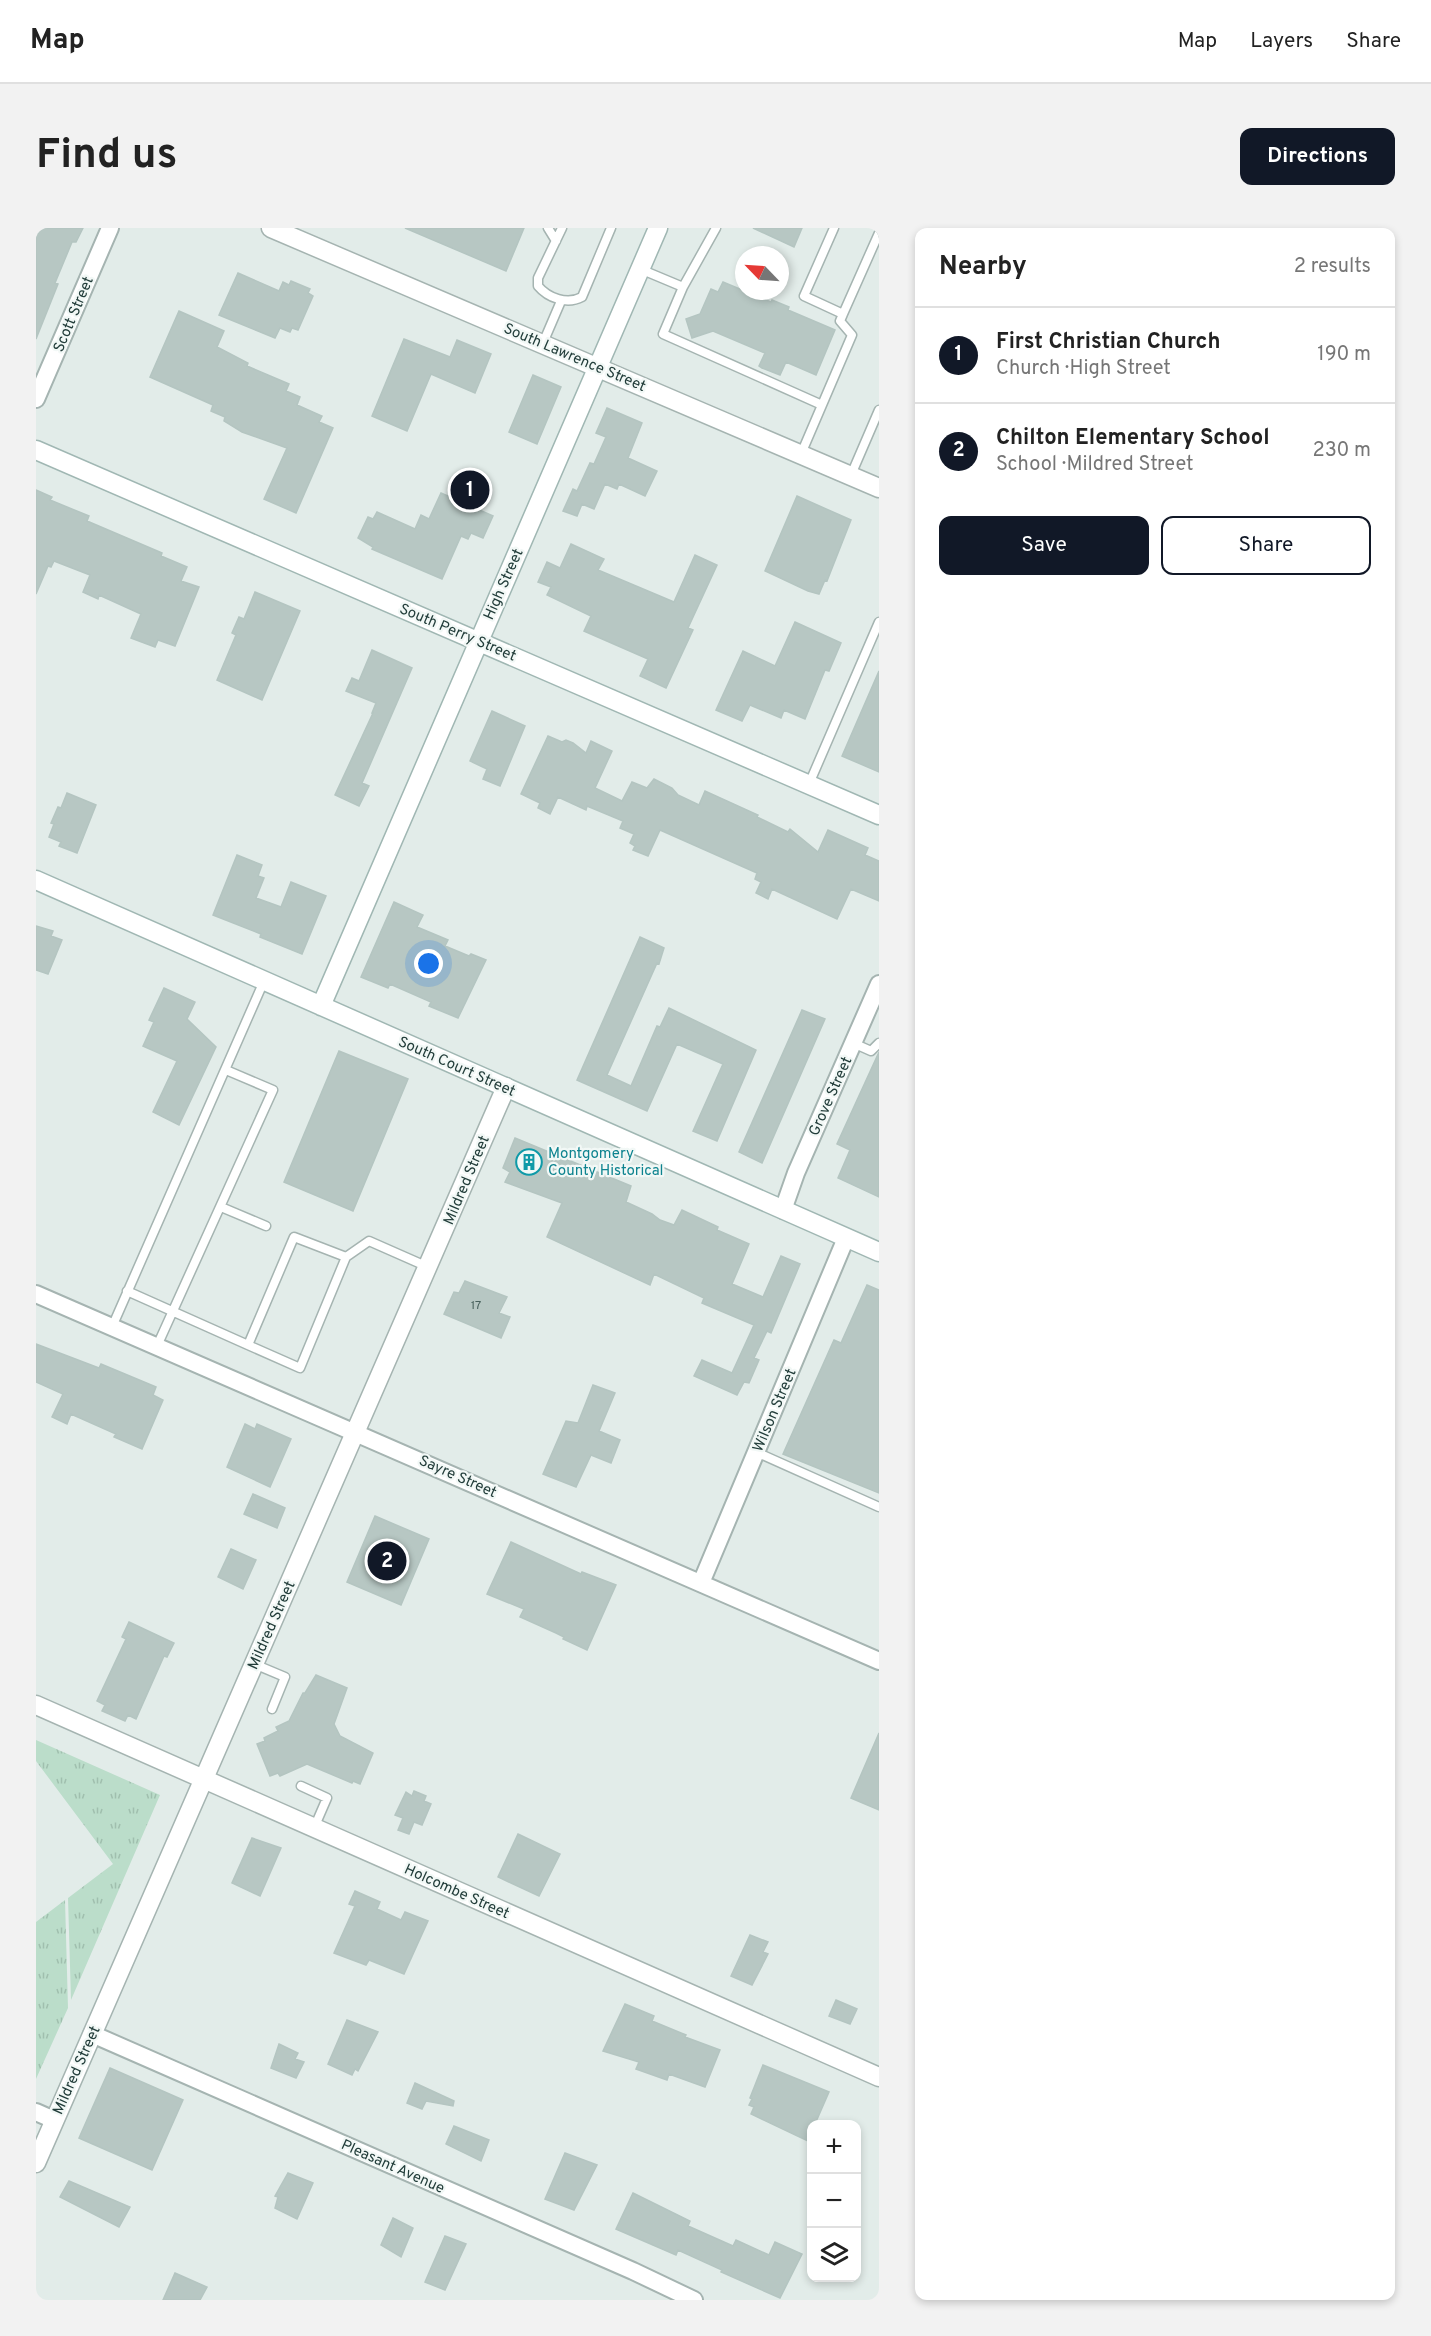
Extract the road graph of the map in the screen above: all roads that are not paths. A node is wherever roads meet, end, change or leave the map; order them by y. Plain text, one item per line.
1 (110, 228) edge
2 (271, 228) edge
3 (548, 228) edge
4 (561, 228) edge
5 (611, 228) edge
6 (658, 228) edge
7 (716, 228) edge
8 (834, 228) edge
9 (879, 233) edge
10 (556, 241) junction
11 (640, 269) junction
12 (683, 287) junction
13 (561, 301) junction
14 (843, 314) junction
15 (543, 343) junction
16 (598, 366) junction
17 (36, 399) edge
18 (822, 405) junction
19 (879, 410) edge
20 (36, 450) edge
21 (801, 454) junction
22 (851, 475) junction
23 (879, 488) edge
24 (879, 622) edge
25 (478, 641) junction
26 (868, 646) junction
27 (879, 651) edge
28 (809, 784) junction
29 (879, 815) edge
30 (36, 880) edge
31 (264, 980) junction
32 (879, 984) edge
33 (321, 1006) junction
34 (853, 1042) junction
35 (879, 1042) edge
36 (226, 1070) junction
37 (506, 1087) junction
38 (221, 1207) junction
39 (783, 1210) junction
40 (266, 1226) dead end
41 (846, 1238) junction
42 (879, 1252) edge
43 (346, 1257) junction
44 (428, 1267) junction
45 (128, 1292) junction
46 (36, 1294) edge
47 (172, 1312) junction
48 (112, 1327) junction
49 (248, 1345) junction
50 (157, 1346) junction
51 (356, 1431) junction
52 (756, 1452) junction
53 (879, 1507) edge
54 (701, 1583) junction
55 (879, 1661) edge
56 (254, 1664) junction
57 (36, 1705) edge
58 (272, 1709) dead end
59 (204, 1780) junction
60 (302, 1786) dead end
61 (314, 1828) junction
62 (92, 2034) junction
63 (879, 2077) edge
64 (36, 2112) edge
65 (54, 2120) junction
66 (36, 2163) edge
67 (694, 2300) edge

1 - 17 street, Scott Street
2 - 15 street, South Lawrence Street
3 - 10 lane
4 - 10 lane
5 - 13 lane
6 - 11 street, High Street
7 - 12 lane
8 - 14 lane
9 - 14 lane
10 - 13 lane
11 - 12 lane
11 - 16 street, High Street
12 - 18 lane
13 - 15 lane
14 - 18 lane
15 - 16 street, South Lawrence Street
16 - 21 street, South Lawrence Street
16 - 25 street, High Street
18 - 21 lane
19 - 22 lane
20 - 25 street, South Perry Street
21 - 22 street, South Lawrence Street
22 - 23 street, South Lawrence Street
24 - 26 lane
25 - 28 street, South Perry Street
25 - 33 street, High Street
26 - 27 lane
26 - 28 lane
28 - 29 street, South Perry Street
30 - 31 street, South Court Street
31 - 33 street, South Court Street
31 - 36 lane
32 - 34 street, Grove Street
33 - 37 street, South Court Street
34 - 35 lane
34 - 39 street, Grove Street
36 - 38 lane
36 - 45 lane
37 - 39 street, South Court Street
37 - 44 street, Mildred Street
38 - 40 lane
38 - 47 lane
39 - 41 street, South Court Street
41 - 42 street, South Court Street
41 - 52 street, Wilson Street
43 - 44 lane
43 - 49 lane
43 - 49 lane
44 - 51 street, Mildred Street
45 - 47 lane
45 - 48 lane
46 - 48 street, Sayre Street
47 - 49 lane
47 - 50 lane
48 - 50 street, Sayre Street
50 - 51 street, Sayre Street
51 - 54 street, Sayre Street
51 - 56 street, Mildred Street
52 - 53 lane
52 - 54 street, Wilson Street
54 - 55 street, Sayre Street
56 - 58 lane
56 - 59 street, Mildred Street
57 - 59 street, Holcombe Street
59 - 61 street, Holcombe Street
59 - 62 street, Mildred Street
60 - 61 lane
61 - 63 street, Holcombe Street
62 - 65 street, Mildred Street
62 - 67 street, Pleasant Avenue
64 - 65 street
65 - 66 street, Mildred Street

